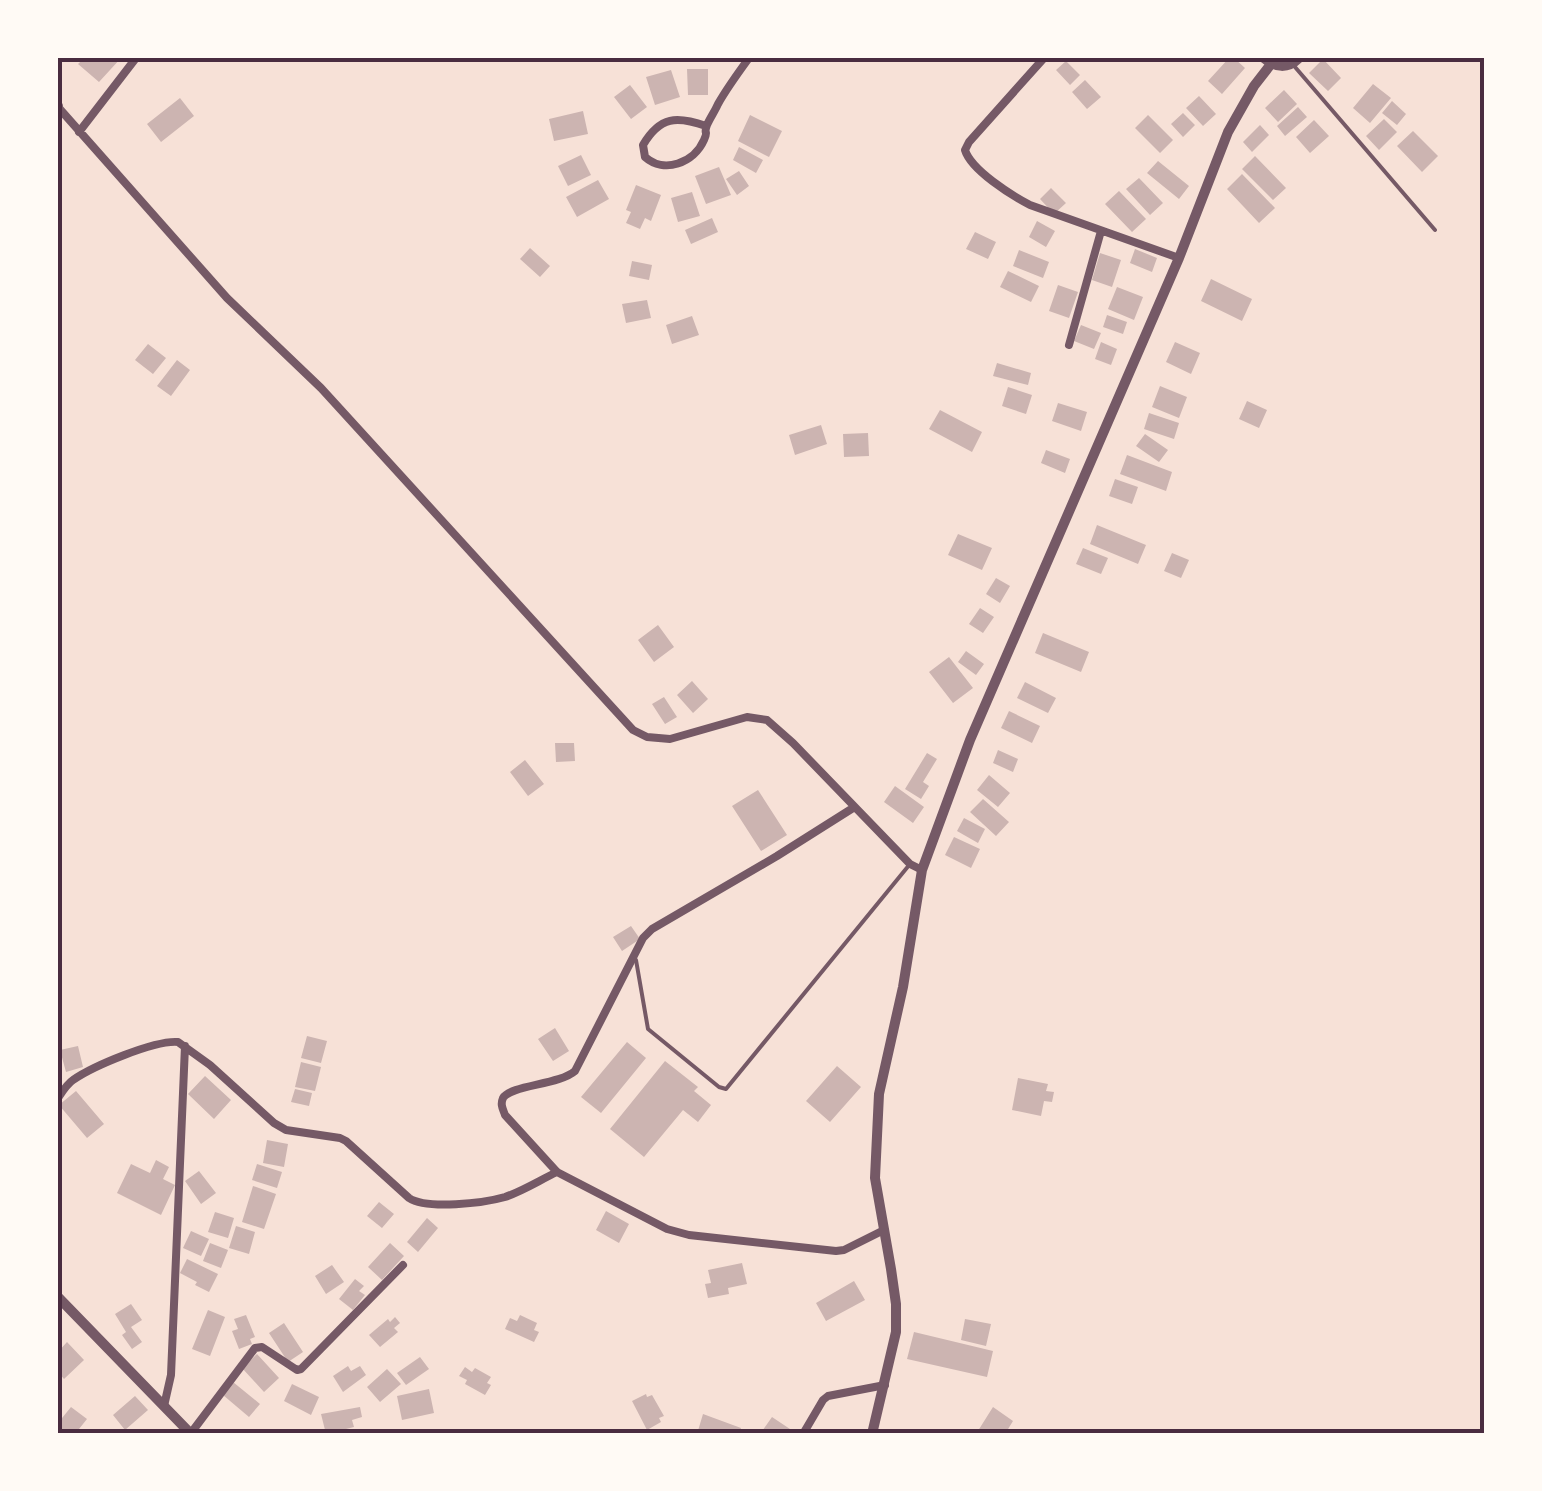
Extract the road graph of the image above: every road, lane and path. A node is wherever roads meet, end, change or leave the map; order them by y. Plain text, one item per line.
1 (136, 58) edge
2 (749, 58) edge
3 (1044, 58) edge
4 (1268, 61) edge
5 (1296, 61) edge
6 (58, 107) edge
7 (706, 126) junction
8 (79, 132) junction
9 (1435, 230) dead end
10 (1101, 231) junction
11 (1179, 258) junction
12 (1070, 345) dead end
13 (853, 808) junction
14 (910, 864) junction
15 (922, 870) junction
16 (635, 955) junction
17 (184, 1046) junction
18 (58, 1098) edge
19 (557, 1172) junction
20 (884, 1230) junction
21 (403, 1264) dead end
22 (58, 1297) edge
23 (885, 1386) junction
24 (164, 1406) junction
25 (191, 1433) edge
26 (803, 1434) edge
27 (872, 1434) edge

1 - 8 street
2 - 7 street
3 - 10 street
4 - 5 street
4 - 11 street
5 - 9 lane
6 - 8 street
7 - 7 street
8 - 13 street
10 - 11 street
10 - 12 street
11 - 15 street
13 - 14 street
13 - 16 street
14 - 15 street
14 - 16 lane
15 - 20 street
16 - 19 street
17 - 18 street
17 - 19 street
17 - 24 street
19 - 20 street
20 - 23 street
21 - 25 street
22 - 24 street
23 - 26 street
23 - 27 street
24 - 25 street

